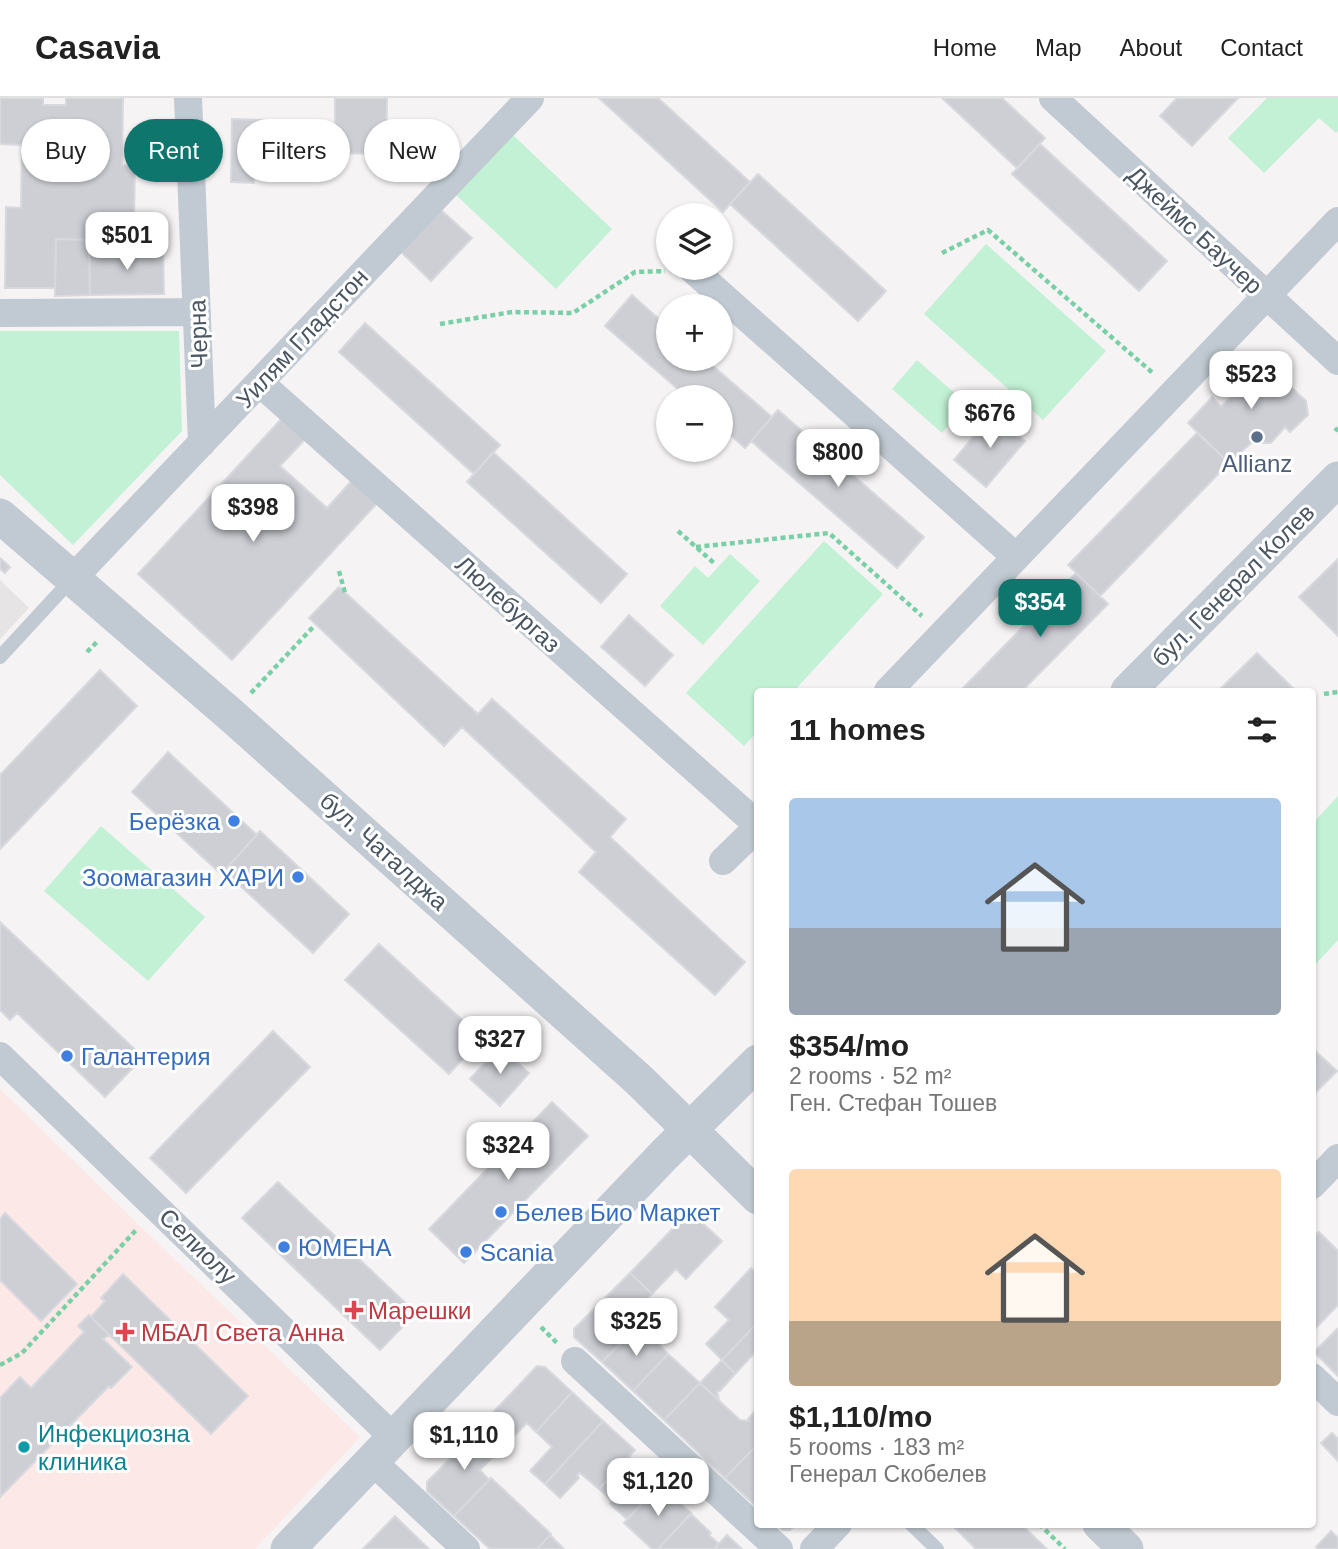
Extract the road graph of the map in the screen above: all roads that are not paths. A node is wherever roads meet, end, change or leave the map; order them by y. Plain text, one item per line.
1 (188, 98) edge
2 (530, 98) edge
3 (1053, 98) edge
4 (1338, 221) edge
5 (704, 280) edge
6 (1266, 296) junction
7 (197, 312) junction
8 (0, 313) edge
9 (1338, 361) edge
10 (260, 383) junction
11 (202, 443) junction
12 (1338, 479) edge
13 (0, 516) edge
14 (1016, 557) junction
15 (73, 578) junction
16 (0, 657) edge
17 (891, 688) edge
18 (1131, 688) edge
19 (754, 822) edge
20 (754, 830) edge
21 (723, 861) dead end
22 (0, 1056) edge
23 (754, 1066) edge
24 (689, 1129) junction
25 (1338, 1158) edge
26 (1316, 1181) edge
27 (754, 1193) edge
28 (575, 1361) road end
29 (1316, 1381) edge
30 (1338, 1402) edge
31 (383, 1450) junction
32 (754, 1526) edge
33 (756, 1528) edge
34 (834, 1528) edge
35 (915, 1528) edge
36 (1104, 1528) edge
37 (288, 1549) edge
38 (466, 1549) edge
39 (779, 1549) edge
40 (814, 1549) edge
41 (937, 1549) edge
42 (1126, 1549) edge

1 - 7 street, Черна
2 - 10 street, Уилям Гладстон
3 - 6 street, Джеймс Баучер
4 - 6 street
5 - 14 street
6 - 9 street, Джеймс Баучер
6 - 14 street
7 - 8 street
7 - 11 street, Черна
10 - 11 street, Уилям Гладстон
10 - 19 street, Люлебургаз
11 - 15 street, Уилям Гладстон
12 - 18 street, бул. Генерал Колев
13 - 15 street, бул. Чаталджа
14 - 17 street
15 - 16 lane
15 - 24 street, бул. Чаталджа
20 - 21 street
22 - 31 street, Селиолу
23 - 24 street
24 - 27 street, бул. Чаталджа
24 - 31 street
25 - 26 street
28 - 32 street
29 - 30 street
31 - 37 street
31 - 38 street, Селиолу
33 - 39 street
34 - 40 street
35 - 41 lane
36 - 42 street

